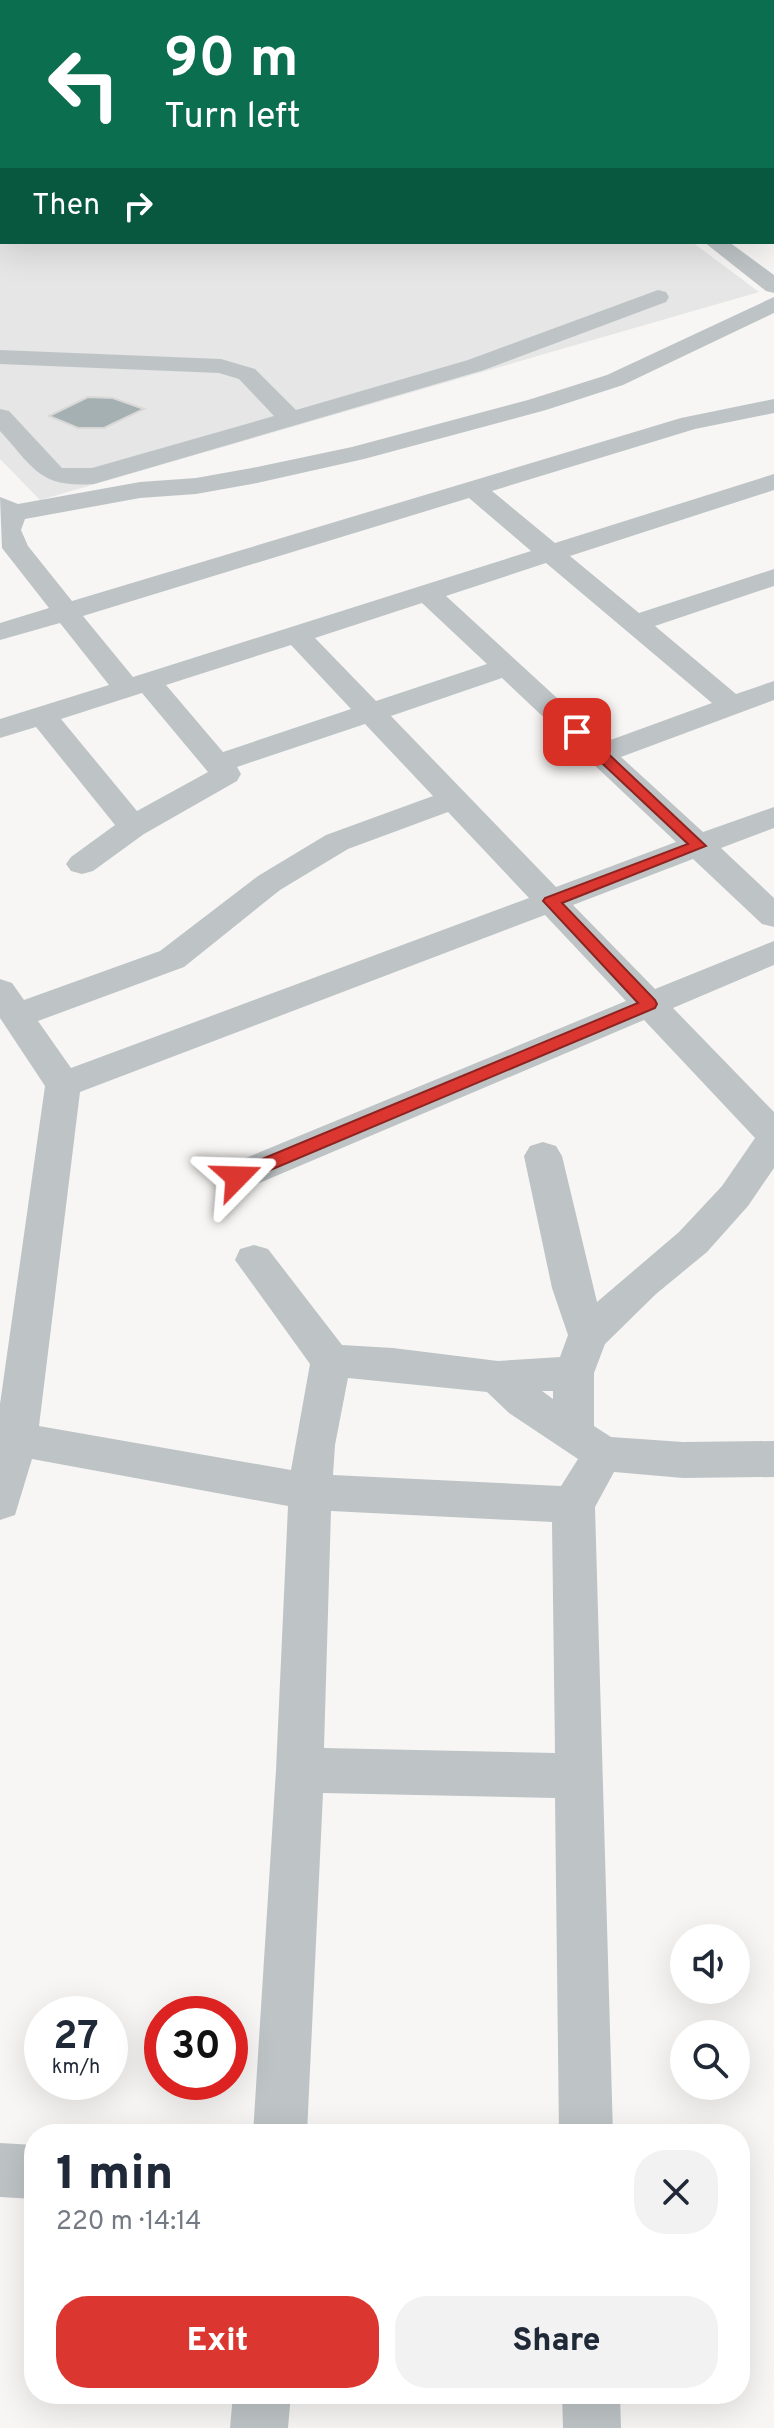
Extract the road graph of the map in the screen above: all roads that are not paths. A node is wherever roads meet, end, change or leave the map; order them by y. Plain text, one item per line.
1 (718, 244) edge
2 (774, 286) edge
3 (658, 297) dead end
4 (774, 304) edge
5 (0, 357) edge
6 (774, 406) edge
7 (0, 416) edge
8 (291, 419) junction
9 (774, 482) edge
10 (474, 489) junction
11 (7, 509) edge
12 (551, 553) junction
13 (12, 565) edge
14 (774, 577) edge
15 (427, 593) junction
16 (65, 612) junction
17 (635, 624) junction
18 (0, 632) edge
19 (297, 635) junction
20 (507, 667) junction
21 (137, 685) junction
22 (774, 690) edge
23 (732, 705) junction
24 (371, 713) junction
25 (42, 715) junction
26 (0, 729) edge
27 (600, 754) junction
28 (217, 764) junction
29 (454, 799) junction
30 (774, 817) edge
31 (133, 827) junction
32 (698, 846) junction
33 (82, 864) dead end
34 (551, 901) junction
35 (774, 916) edge
36 (774, 952) edge
37 (8, 1004) edge
38 (649, 1004) junction
39 (63, 1085) junction
40 (774, 1138) edge
41 (543, 1156) dead end
42 (237, 1177) dead end
43 (254, 1260) dead end
44 (588, 1335) junction
45 (331, 1361) junction
46 (574, 1373) junction
47 (498, 1377) junction
48 (16, 1439) junction
49 (588, 1442) junction
50 (774, 1459) edge
51 (310, 1492) junction
52 (0, 1502) edge
53 (573, 1505) junction
54 (300, 1770) junction
55 (578, 1776) junction
56 (281, 2124) edge
57 (586, 2124) edge
58 (0, 2170) edge
59 (24, 2171) edge
60 (261, 2404) edge
61 (591, 2404) edge
62 (259, 2428) edge
63 (592, 2428) edge

1 - 2 street
3 - 8 street
4 - 11 street
5 - 8 street
6 - 10 street
7 - 8 street
9 - 12 street
10 - 12 street
10 - 16 street
11 - 13 street
12 - 15 street
12 - 17 street
13 - 16 street
14 - 17 street
15 - 19 street
15 - 20 street
16 - 18 street
16 - 21 street
17 - 23 street
19 - 21 street
19 - 24 street
20 - 24 street
20 - 27 street
21 - 25 street
21 - 28 street
22 - 23 street
23 - 27 street
24 - 28 street
24 - 29 street
25 - 26 street
25 - 31 street
27 - 32 street
28 - 31 street
29 - 34 street
29 - 37 street
30 - 32 street
31 - 33 street
32 - 34 street
32 - 35 street
34 - 38 street
34 - 39 street
36 - 38 street
37 - 39 street
38 - 40 street
38 - 42 street
39 - 48 street
40 - 44 street
41 - 44 street
43 - 45 street
44 - 46 street
45 - 47 street
45 - 51 street
46 - 47 street
46 - 49 street
47 - 49 street
48 - 51 street
48 - 52 street
49 - 50 street
49 - 53 street
51 - 53 street
51 - 54 street
53 - 55 street
54 - 55 street
54 - 56 street
55 - 57 street
58 - 59 street
60 - 62 street
61 - 63 street

